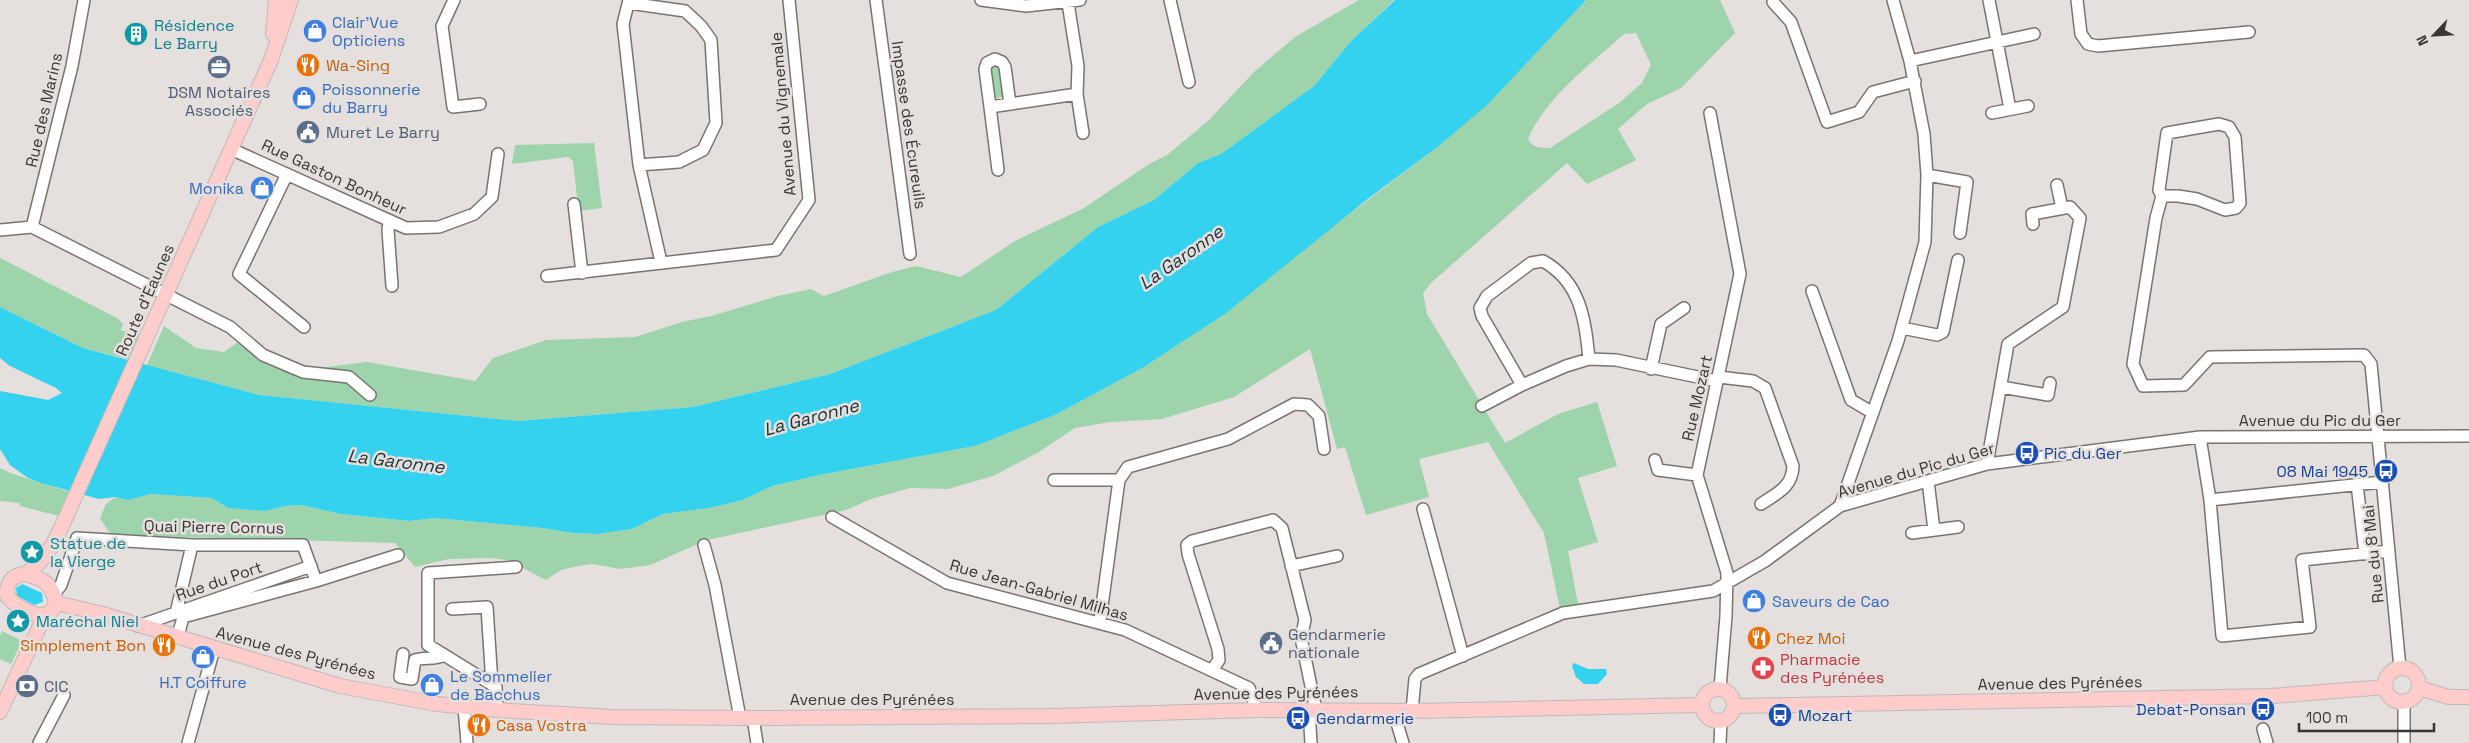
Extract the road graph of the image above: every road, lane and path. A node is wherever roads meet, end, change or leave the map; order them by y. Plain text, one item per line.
1 (83, 0) edge
2 (276, 0) edge
3 (291, 0) edge
4 (454, 0) edge
5 (788, 0) edge
6 (876, 0) edge
7 (981, 0) edge
8 (1080, 0) edge
9 (1170, 0) edge
10 (1893, 0) edge
11 (1988, 0) edge
12 (2076, 0) edge
13 (629, 1) edge
14 (1773, 2) dead end
15 (1068, 3) junction
16 (2249, 32) dead end
17 (2034, 34) dead end
18 (1997, 42) junction
19 (271, 60) junction
20 (1910, 61) junction
21 (1915, 81) junction
22 (1189, 82) dead end
23 (1077, 94) junction
24 (480, 104) dead end
25 (1010, 104) junction
26 (2028, 106) dead end
27 (990, 107) junction
28 (2010, 109) junction
29 (1710, 113) dead end
30 (1992, 113) dead end
31 (1083, 133) dead end
32 (231, 149) junction
33 (498, 154) dead end
34 (639, 165) junction
35 (998, 170) dead end
36 (287, 174) junction
37 (1927, 174) junction
38 (2058, 185) dead end
39 (2162, 196) junction
40 (574, 204) dead end
41 (2062, 208) junction
42 (389, 221) junction
43 (2033, 224) dead end
44 (32, 226) junction
45 (0, 230) edge
46 (1960, 233) dead end
47 (910, 254) dead end
48 (1958, 260) dead end
49 (661, 262) junction
50 (582, 273) junction
51 (547, 276) dead end
52 (392, 286) dead end
53 (1812, 291) dead end
54 (167, 294) junction
55 (1684, 308) dead end
56 (304, 327) dead end
57 (1902, 328) junction
58 (1589, 359) junction
59 (1651, 369) junction
60 (1718, 379) junction
61 (2050, 383) dead end
62 (1522, 385) junction
63 (2000, 387) junction
64 (370, 395) dead end
65 (1482, 406) dead end
66 (1874, 413) junction
67 (2378, 436) junction
68 (2469, 436) edge
69 (2200, 437) junction
70 (1324, 449) dead end
71 (1655, 460) dead end
72 (1987, 464) junction
73 (1696, 475) junction
74 (1054, 480) dead end
75 (1119, 480) junction
76 (1928, 481) junction
77 (2382, 482) junction
78 (2357, 484) junction
79 (2210, 500) junction
80 (1761, 504) dead end
81 (1840, 506) junction
82 (1423, 509) dead end
83 (832, 517) dead end
84 (1958, 527) dead end
85 (1934, 530) junction
86 (1912, 533) dead end
87 (192, 545) junction
88 (704, 545) dead end
89 (2389, 551) junction
90 (48, 553) junction
91 (2365, 554) junction
92 (398, 555) dead end
93 (1337, 556) dead end
94 (311, 566) junction
95 (1291, 566) junction
96 (516, 567) dead end
97 (25, 574) junction
98 (316, 581) junction
99 (1726, 586) junction
100 (51, 590) junction
101 (4, 592) edge
102 (452, 609) dead end
103 (176, 613) junction
104 (38, 614) junction
105 (1100, 621) junction
106 (138, 626) junction
107 (178, 636) junction
108 (214, 649) junction
109 (403, 654) dead end
110 (444, 655) junction
111 (1463, 656) junction
112 (2400, 668) junction
113 (1212, 670) junction
114 (406, 678) junction
115 (492, 684) junction
116 (2386, 687) junction
117 (1720, 688) junction
118 (2419, 688) junction
119 (64, 695) dead end
120 (402, 697) junction
121 (2469, 697) edge
122 (2404, 702) junction
123 (1702, 705) junction
124 (1735, 706) junction
125 (464, 707) junction
126 (497, 710) junction
127 (1257, 710) junction
128 (1313, 710) junction
129 (1393, 710) junction
130 (0, 712) edge
131 (1412, 712) junction
132 (747, 718) junction
133 (1721, 722) junction
134 (2263, 728) dead end
135 (38, 743) edge
136 (188, 743) edge
137 (467, 743) edge
138 (757, 743) edge
139 (1311, 743) edge
140 (1403, 743) edge
141 (1720, 743) edge
142 (2267, 743) edge
143 (2404, 743) edge

1 - 44 street, Rue des Marins
2 - 19 main road, Route d'Eaunes
3 - 19 main road, Route d'Eaunes
4 - 24 street
5 - 49 street, Avenue du Vignemale
6 - 47 street, Impasse des Écureuils
7 - 15 street
8 - 15 street
9 - 22 street
10 - 20 street
11 - 18 street
12 - 16 street
13 - 34 street
13 - 34 street
14 - 21 street
15 - 23 street
17 - 18 street
18 - 20 street
18 - 28 street
19 - 32 main road, Route d'Eaunes
20 - 21 street
21 - 37 street
23 - 25 street
23 - 31 street
25 - 27 street
25 - 27 street
26 - 28 street
27 - 35 street
28 - 30 street
29 - 60 street, Rue Mozart
32 - 36 street, Rue Gaston Bonheur
32 - 54 main road, Route d'Eaunes
33 - 42 street, Rue Gaston Bonheur
34 - 49 street
36 - 42 street, Rue Gaston Bonheur
36 - 56 street
37 - 46 street
37 - 57 street
38 - 41 street
39 - 39 street
39 - 67 street, Rue du 8 Mai
40 - 50 street
41 - 43 street
41 - 63 street
42 - 52 street
44 - 45 street
44 - 54 street
48 - 57 street
49 - 50 street, Avenue du Vignemale
50 - 51 street, Avenue du Vignemale
53 - 66 street
54 - 64 street
54 - 90 main road, Route d'Eaunes
55 - 59 street
57 - 66 street
58 - 59 street
58 - 62 street
58 - 62 street
59 - 60 street
60 - 73 street, Rue Mozart
60 - 80 street
61 - 63 street
62 - 65 street
63 - 72 street
66 - 81 street
67 - 68 street, Avenue du Pic du Ger
67 - 69 street, Avenue du Pic du Ger
67 - 77 street, Rue du 8 Mai
69 - 72 street, Avenue du Pic du Ger
69 - 79 street
70 - 75 street
71 - 73 street
72 - 76 street, Avenue du Pic du Ger
73 - 99 street
74 - 75 street
75 - 105 street
76 - 81 street, Avenue du Pic du Ger
76 - 85 street
77 - 78 street
77 - 89 street, Rue du 8 Mai
78 - 79 street
78 - 91 street
79 - 91 street
81 - 99 street, Avenue du Pic du Ger
82 - 111 street
83 - 105 street, Rue Jean-Gabriel Milhas
84 - 85 street
85 - 86 street
87 - 94 street, Quai Pierre Cornus
87 - 100 street, Quai Pierre Cornus
87 - 103 street
88 - 132 street
89 - 91 street
89 - 112 street, Rue du 8 Mai
90 - 97 main road, Route d'Eaunes
90 - 100 main road, Route d'Eaunes
92 - 98 street
93 - 95 street
94 - 98 street
94 - 103 street, Rue du Port
95 - 113 street
95 - 128 street
96 - 110 street
97 - 100 main road
97 - 101 main road
98 - 107 street
99 - 111 street, Avenue du Pic du Ger
99 - 117 street
100 - 104 main road
100 - 106 main road, Avenue des Pyrénées
101 - 104 main road
102 - 115 street
103 - 106 street, Rue du Port
104 - 130 main road
105 - 113 street, Rue Jean-Gabriel Milhas
106 - 107 main road, Avenue des Pyrénées
107 - 108 main road, Avenue des Pyrénées
108 - 120 main road, Avenue des Pyrénées
108 - 136 street
109 - 114 street
110 - 114 street
110 - 115 street
111 - 131 street, Avenue du Pic du Ger
112 - 116 main road
112 - 118 main road
113 - 127 street, Rue Jean-Gabriel Milhas
114 - 120 street
115 - 126 street
116 - 122 main road
116 - 124 main road, Avenue des Pyrénées
117 - 123 main road
117 - 124 main road
118 - 121 main road
118 - 122 main road
119 - 135 street
120 - 125 main road, Avenue des Pyrénées
122 - 143 street
123 - 131 main road, Avenue des Pyrénées
123 - 133 main road
124 - 133 main road
125 - 126 main road, Avenue des Pyrénées
125 - 137 street
126 - 132 main road, Avenue des Pyrénées
127 - 128 main road, Avenue des Pyrénées
127 - 132 main road, Avenue des Pyrénées
128 - 129 main road, Avenue des Pyrénées
128 - 139 street
129 - 131 main road, Avenue des Pyrénées
129 - 140 street
132 - 138 street
133 - 141 street
134 - 142 street

